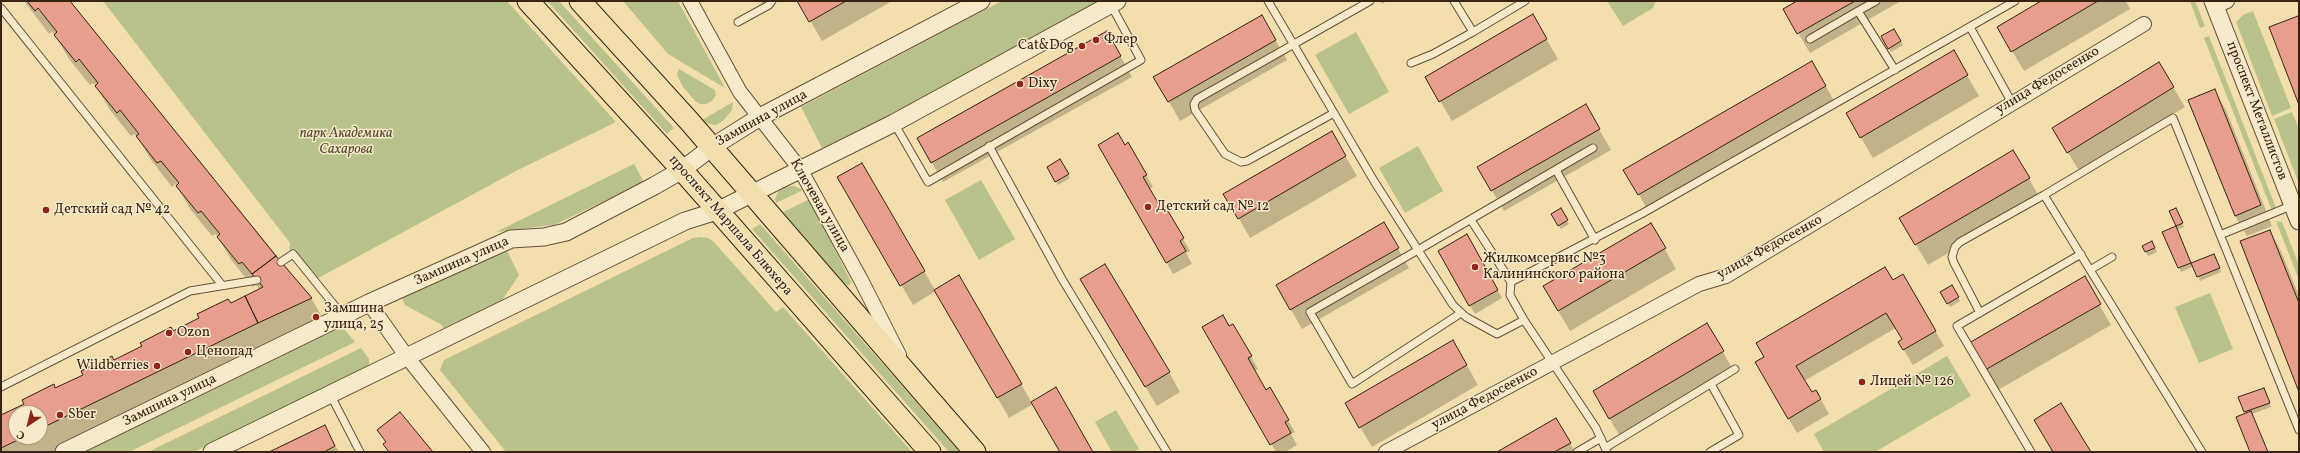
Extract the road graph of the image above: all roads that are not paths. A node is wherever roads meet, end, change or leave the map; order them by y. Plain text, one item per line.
1 (528, 1) edge
2 (580, 1) edge
3 (690, 1) edge
4 (772, 1) edge
5 (981, 1) edge
6 (1268, 1) edge
7 (1370, 1) edge
8 (1454, 1) edge
9 (1525, 1) edge
10 (1876, 1) edge
11 (2015, 1) edge
12 (1114, 3) edge
13 (2218, 3) edge
14 (1, 8) edge
15 (1858, 11) junction
16 (4, 20) edge
17 (738, 22) dead end
18 (2144, 24) dead end
19 (1970, 27) junction
20 (1473, 32) junction
21 (1810, 39) dead end
22 (1294, 45) junction
23 (1411, 63) dead end
24 (1895, 70) junction
25 (2012, 103) junction
26 (1334, 113) junction
27 (760, 117) junction
28 (894, 123) junction
29 (989, 146) junction
30 (712, 147) junction
31 (1593, 148) dead end
32 (800, 169) junction
33 (682, 170) junction
34 (1556, 170) junction
35 (751, 193) junction
36 (2044, 195) junction
37 (717, 211) junction
38 (2297, 215) edge
39 (1471, 220) junction
40 (2220, 235) junction
41 (1595, 240) junction
42 (1418, 250) junction
43 (2081, 254) junction
44 (2112, 257) dead end
45 (281, 262) dead end
46 (2090, 270) junction
47 (257, 280) dead end
48 (1511, 282) junction
49 (222, 285) junction
50 (369, 303) junction
51 (1460, 312) junction
52 (1980, 313) junction
53 (343, 316) junction
54 (1524, 320) junction
55 (407, 357) junction
56 (1555, 363) junction
57 (1735, 369) dead end
58 (910, 377) junction
59 (1711, 384) junction
60 (1, 387) edge
61 (330, 394) junction
62 (2298, 426) edge
63 (1601, 438) junction
64 (1606, 450) edge
65 (64, 452) edge
66 (212, 452) edge
67 (360, 452) edge
68 (483, 452) edge
69 (930, 452) edge
70 (975, 452) edge
71 (1167, 452) edge
72 (1386, 452) edge
73 (1577, 452) edge
74 (1710, 452) edge
75 (2031, 452) edge
76 (2202, 452) edge

1 - 33 main road, проспект Маршала Блюхера
2 - 30 main road
3 - 27 street, Ключевая улица
4 - 17 lane
5 - 27 street, Замшина улица
6 - 22 lane
7 - 22 lane
8 - 20 lane
9 - 20 lane
10 - 15 lane
11 - 19 lane
12 - 28 street
12 - 29 lane
13 - 38 street, проспект Металлистов
14 - 16 lane
15 - 21 lane
15 - 24 lane
16 - 49 lane
18 - 25 street, улица Федосеенко
19 - 24 lane
19 - 25 lane
20 - 23 lane
22 - 26 lane
22 - 26 lane
24 - 41 lane
25 - 56 street, улица Федосеенко
26 - 42 lane
27 - 30 street, Замшина улица
27 - 32 street, Ключевая улица
28 - 29 lane
28 - 32 street
29 - 71 lane
30 - 33 street, Замшина улица
30 - 35 main road
31 - 34 lane
32 - 35 street
32 - 58 street, Ключевая улица
33 - 37 main road, проспект Маршала Блюхера
33 - 50 street, Замшина улица
34 - 39 lane
34 - 41 lane
35 - 37 street
35 - 58 main road
36 - 40 lane
36 - 43 lane
36 - 52 lane
37 - 55 street
37 - 69 main road, проспект Маршала Блюхера
38 - 40 lane
39 - 42 lane
39 - 48 lane
40 - 62 lane
41 - 48 lane
42 - 51 lane
42 - 51 lane
43 - 46 lane
43 - 52 lane
44 - 46 lane
45 - 53 lane
46 - 76 lane
47 - 49 lane
48 - 54 lane
49 - 60 lane
50 - 53 street, Замшина улица
50 - 55 street
51 - 54 lane
52 - 75 lane
53 - 65 street, Замшина улица
54 - 56 lane
55 - 61 street
55 - 68 street
56 - 63 lane
56 - 72 street, улица Федосеенко
57 - 59 lane
58 - 70 main road
59 - 64 lane
59 - 74 lane
61 - 66 street
61 - 67 lane
63 - 64 lane
63 - 73 lane

